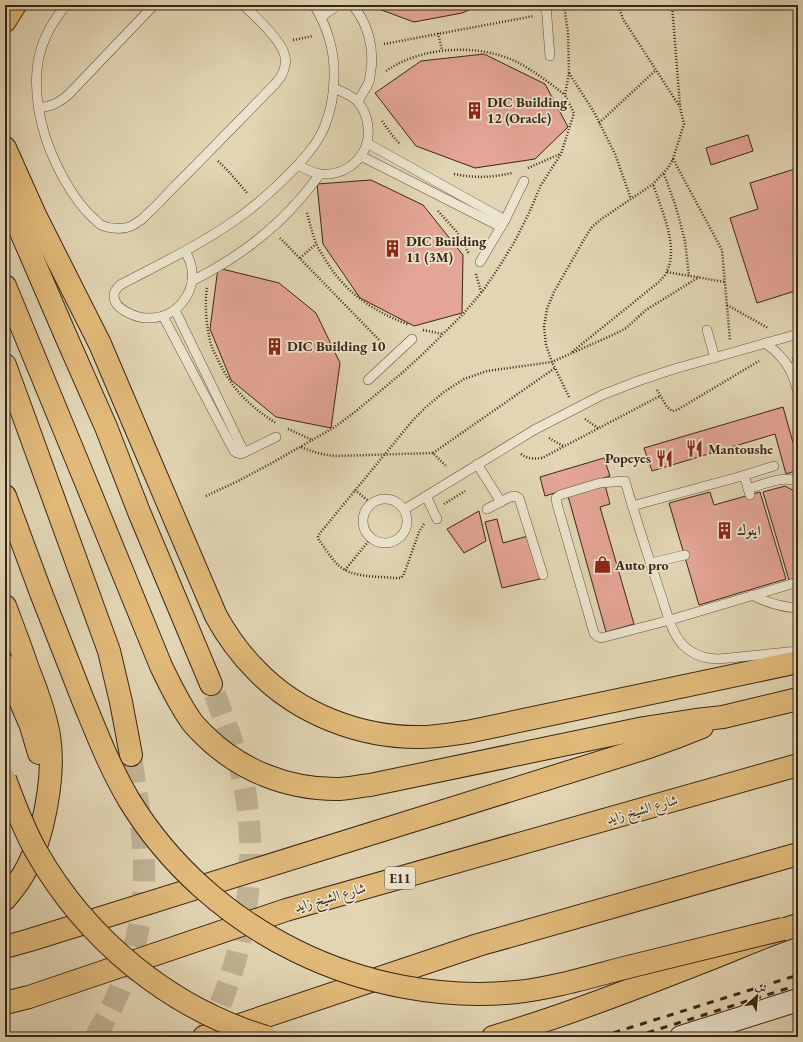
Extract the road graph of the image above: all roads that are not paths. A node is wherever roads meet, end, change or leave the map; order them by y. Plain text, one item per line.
1 (15, 5) edge
2 (66, 5) edge
3 (154, 5) edge
4 (243, 5) edge
5 (314, 5) edge
6 (336, 5) edge
7 (352, 5) edge
8 (546, 9) edge
9 (321, 17) junction
10 (5, 21) edge
11 (550, 56) dead end
12 (334, 88) junction
13 (358, 102) junction
14 (39, 108) junction
15 (367, 144) junction
16 (5, 148) edge
17 (361, 156) junction
18 (298, 165) junction
19 (320, 174) junction
20 (524, 182) dead end
21 (5, 195) edge
22 (503, 223) junction
23 (185, 251) junction
24 (476, 261) road end
25 (192, 281) junction
26 (5, 286) edge
27 (175, 310) junction
28 (163, 316) junction
29 (707, 330) dead end
30 (798, 334) edge
31 (412, 339) dead end
32 (765, 343) junction
33 (798, 357) edge
34 (715, 358) junction
35 (5, 365) edge
36 (368, 380) dead end
37 (797, 387) edge
38 (276, 437) dead end
39 (244, 452) junction
40 (477, 464) junction
41 (774, 466) dead end
42 (742, 476) junction
43 (798, 482) edge
44 (5, 496) edge
45 (426, 496) junction
46 (501, 502) junction
47 (632, 506) junction
48 (405, 509) junction
49 (487, 509) dead end
50 (437, 519) dead end
51 (685, 555) dead end
52 (650, 564) junction
53 (543, 575) dead end
54 (798, 582) edge
55 (752, 595) junction
56 (5, 606) edge
57 (798, 608) edge
58 (670, 620) junction
59 (798, 651) edge
60 (798, 662) edge
61 (5, 665) edge
62 (211, 684) tunnel mouth
63 (798, 698) edge
64 (723, 717) junction
65 (131, 755) tunnel mouth
66 (798, 765) edge
67 (5, 779) edge
68 (47, 803) junction
69 (798, 854) edge
70 (5, 899) edge
71 (790, 927) edge
72 (5, 947) edge
73 (798, 1000) edge
74 (5, 1003) edge
75 (204, 1037) edge
76 (266, 1037) edge
77 (493, 1037) edge
78 (681, 1037) edge

1 - 10 highway
2 - 14 lane
3 - 14 lane
4 - 14 lane
5 - 9 lane
6 - 9 lane
7 - 13 lane
8 - 11 lane
9 - 12 lane
12 - 13 lane
12 - 18 lane
13 - 15 lane
15 - 17 lane
15 - 22 lane
16 - 60 highway
17 - 19 lane
17 - 22 lane
18 - 19 lane
18 - 23 lane
19 - 25 lane
20 - 22 lane
21 - 62 highway
22 - 24 lane
23 - 25 lane
23 - 28 lane
25 - 27 lane
26 - 64 highway
27 - 28 lane
27 - 39 lane
28 - 39 lane
29 - 34 lane
30 - 32 lane
31 - 36 lane
32 - 34 lane
32 - 37 lane
33 - 37 lane
34 - 40 lane
35 - 65 highway
38 - 39 lane
40 - 45 lane
40 - 46 lane
41 - 42 lane
42 - 43 lane
42 - 47 lane
44 - 71 highway, bridge
45 - 48 lane
45 - 50 lane
46 - 49 lane
46 - 53 lane
47 - 52 lane
47 - 58 lane
48 - 48 lane
51 - 52 lane
52 - 58 lane
54 - 55 lane
55 - 57 lane
55 - 58 lane
56 - 68 highway
58 - 59 lane
61 - 68 highway
63 - 64 highway
64 - 72 highway
66 - 74 highway, شارع الشيخ زايد / E11
67 - 76 highway, bridge
68 - 70 highway
69 - 75 highway
71 - 77 highway, bridge
73 - 78 main road

